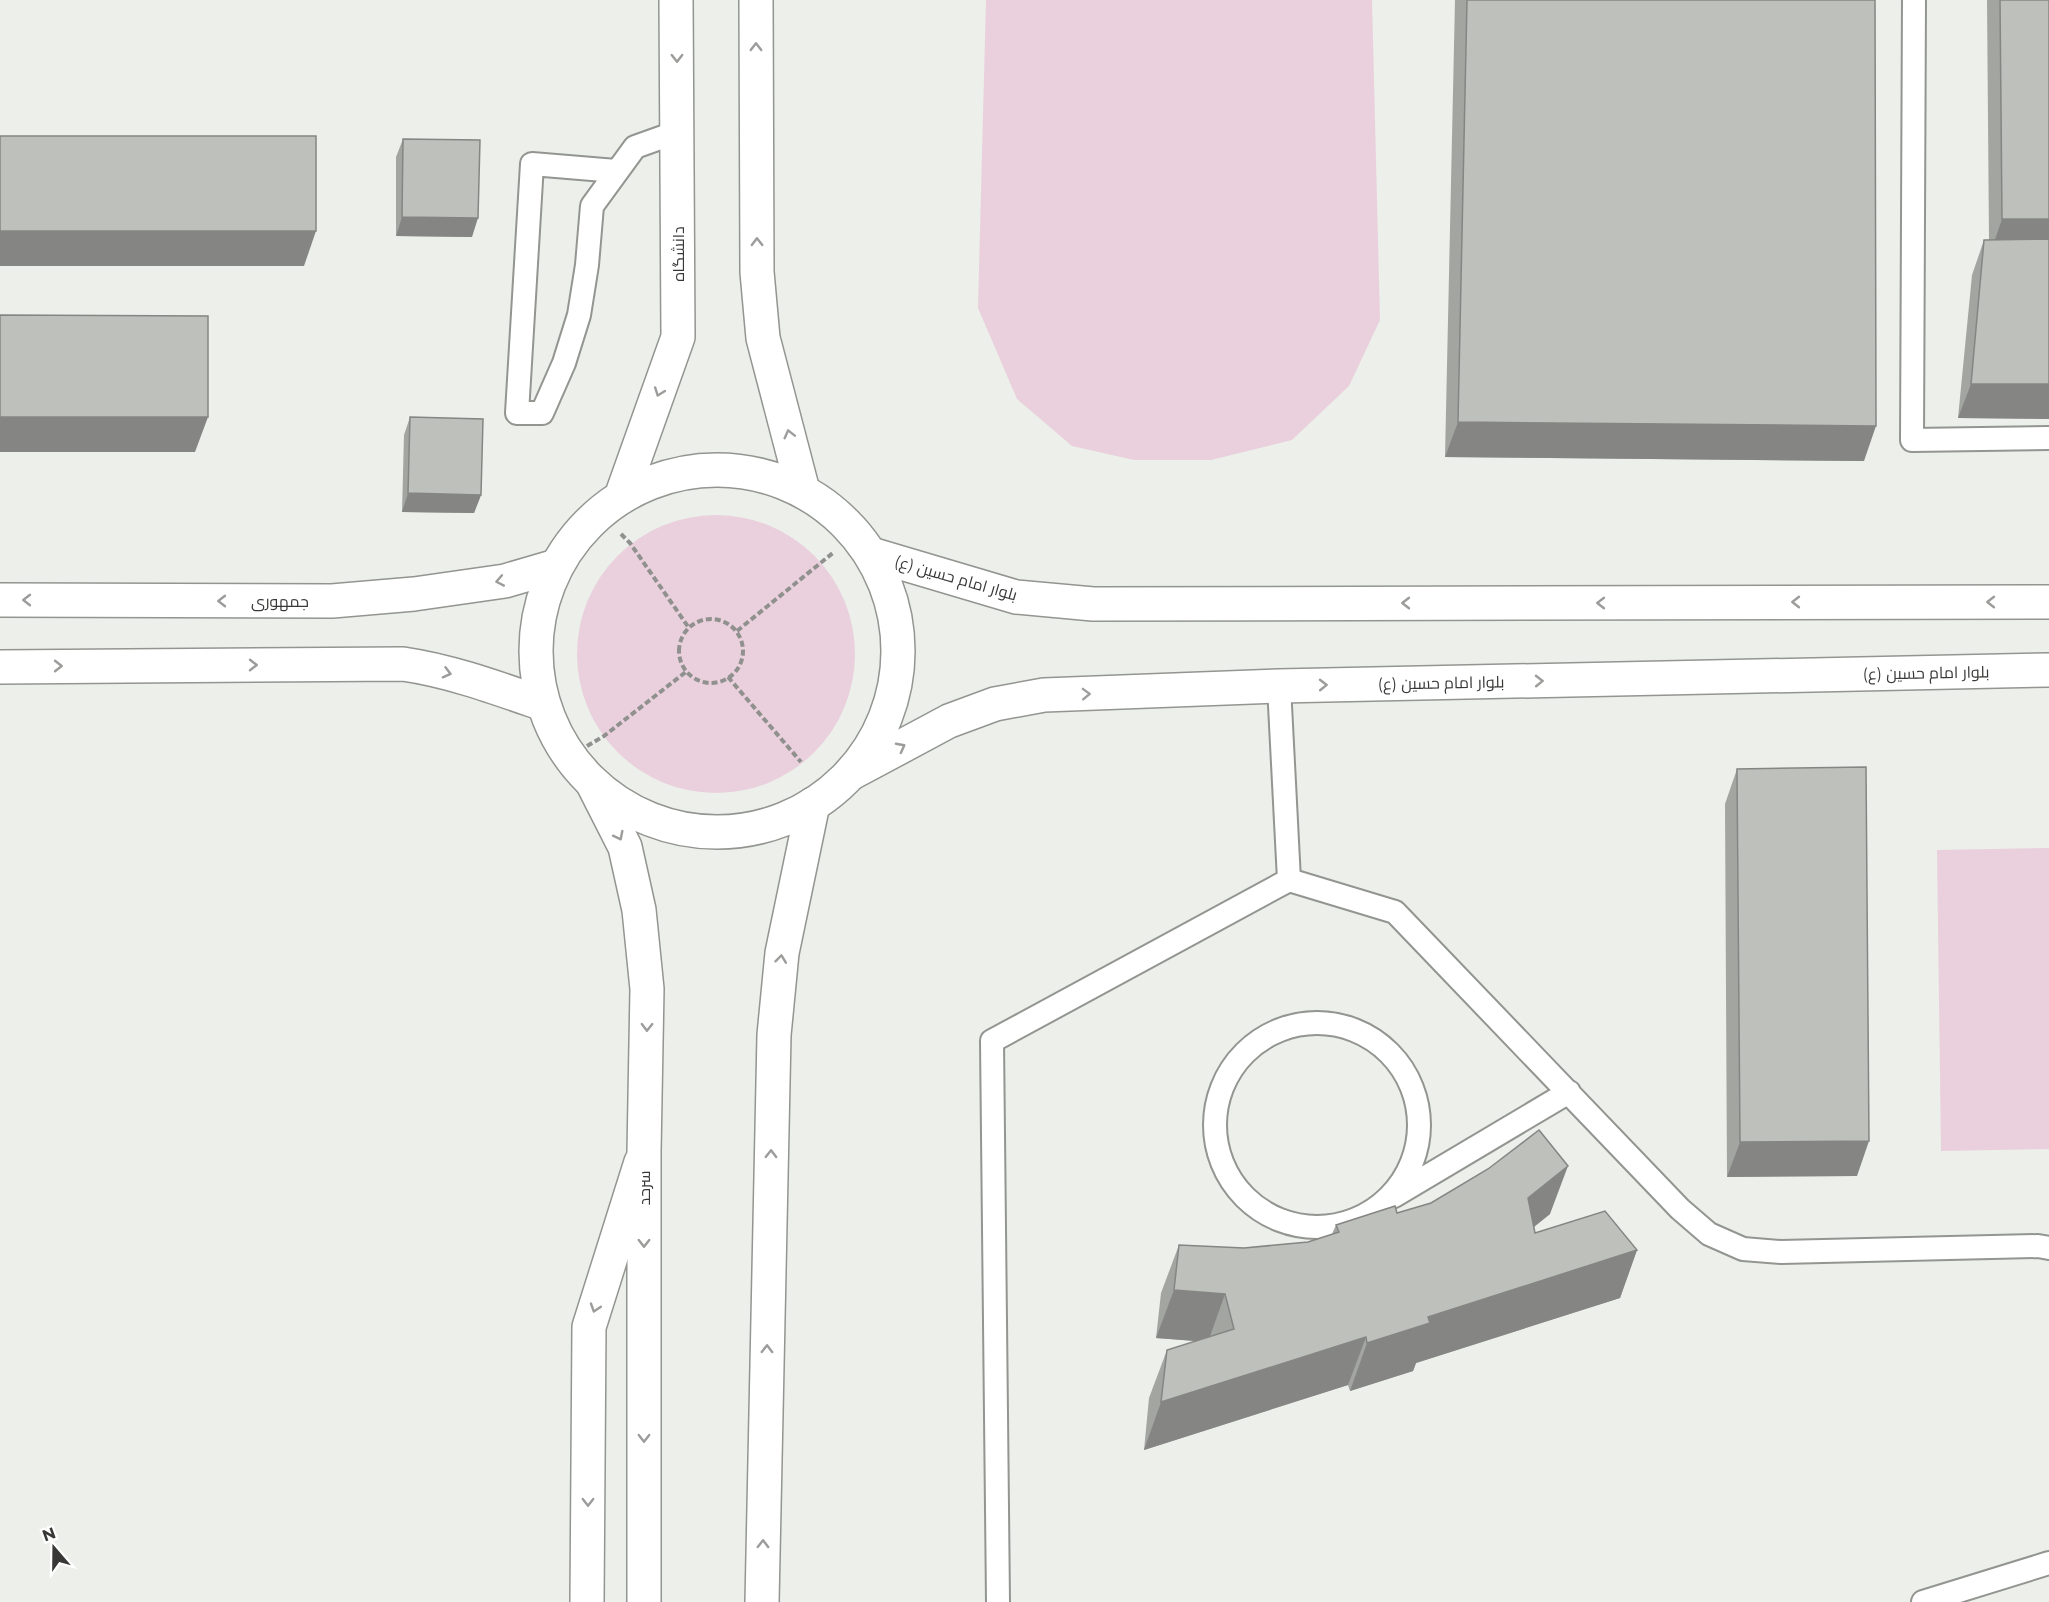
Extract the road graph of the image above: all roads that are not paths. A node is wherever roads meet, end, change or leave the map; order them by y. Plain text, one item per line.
1 (676, 0) edge
2 (756, 0) edge
3 (1914, 0) edge
4 (677, 132) junction
5 (616, 171) junction
6 (2049, 438) edge
7 (803, 491) junction
8 (611, 505) junction
9 (863, 544) junction
10 (556, 566) junction
11 (0, 600) edge
12 (2049, 602) edge
13 (0, 667) edge
14 (2049, 670) edge
15 (1279, 686) junction
16 (543, 704) junction
17 (850, 774) junction
18 (593, 784) junction
19 (813, 804) junction
20 (1288, 880) junction
21 (1569, 1092) junction
22 (644, 1152) junction
23 (1385, 1201) junction
24 (2049, 1248) edge
25 (2049, 1563) edge
26 (587, 1602) edge
27 (644, 1602) edge
28 (762, 1602) edge
29 (998, 1602) edge
30 (1923, 1602) edge

1 -> 4 main road, دانشگاه
7 -> 2 main road
3 - 6 lane
4 - 5 lane
4 -> 8 main road, دانشگاه
5 - 5 lane
7 - 8 main road
7 - 9 main road
8 - 10 main road
12 -> 9 main road, بلوار امام حسین (ع)
9 - 17 main road
10 -> 11 main road, جمهوری
10 - 16 main road
13 -> 16 main road
15 -> 14 main road, بلوار امام حسین (ع)
17 -> 15 main road, بلوار امام حسین (ع)
15 - 20 lane
16 - 18 main road
17 - 19 main road
18 - 19 main road
18 -> 22 main road, سرحد
28 -> 19 main road
20 - 21 lane
20 - 29 lane
21 - 23 lane
21 - 24 lane
22 -> 26 main road
22 -> 27 main road, سرحد
23 - 23 lane
25 - 30 lane

